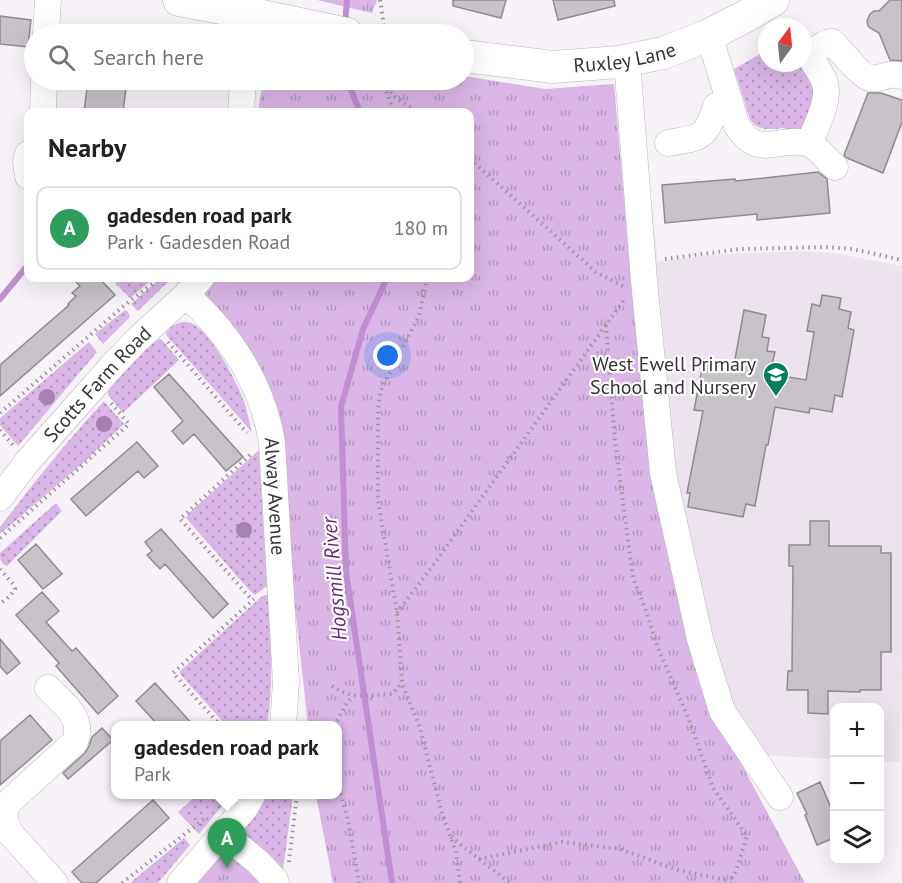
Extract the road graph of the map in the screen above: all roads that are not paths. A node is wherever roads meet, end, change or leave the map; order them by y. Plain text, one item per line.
1 (48, 0) edge
2 (179, 0) edge
3 (774, 0) edge
4 (47, 24) edge
5 (247, 24) edge
6 (709, 35) junction
7 (474, 57) edge
8 (627, 61) junction
9 (902, 76) edge
10 (44, 90) edge
11 (242, 90) edge
12 (729, 100) junction
13 (43, 108) edge
14 (241, 108) edge
15 (668, 143) dead end
16 (809, 143) junction
17 (835, 167) dead end
18 (193, 286) edge
19 (0, 498) edge
20 (48, 687) dead end
21 (283, 721) edge
22 (780, 797) dead end
23 (250, 799) edge
24 (218, 823) junction
25 (283, 877) edge
26 (55, 883) edge
27 (180, 883) edge

1 - 4 street
2 - 5 main road
3 - 6 main road, Ruxley Lane
6 - 8 main road, Ruxley Lane
6 - 12 street
7 - 8 main road, Ruxley Lane
8 - 22 street
9 - 16 street
10 - 13 street
11 - 14 street
12 - 15 street
12 - 16 street
16 - 17 street
18 - 19 street, Scotts Farm Road
18 - 21 street, Alway Avenue
20 - 26 street
23 - 24 street
24 - 25 street
24 - 27 street

